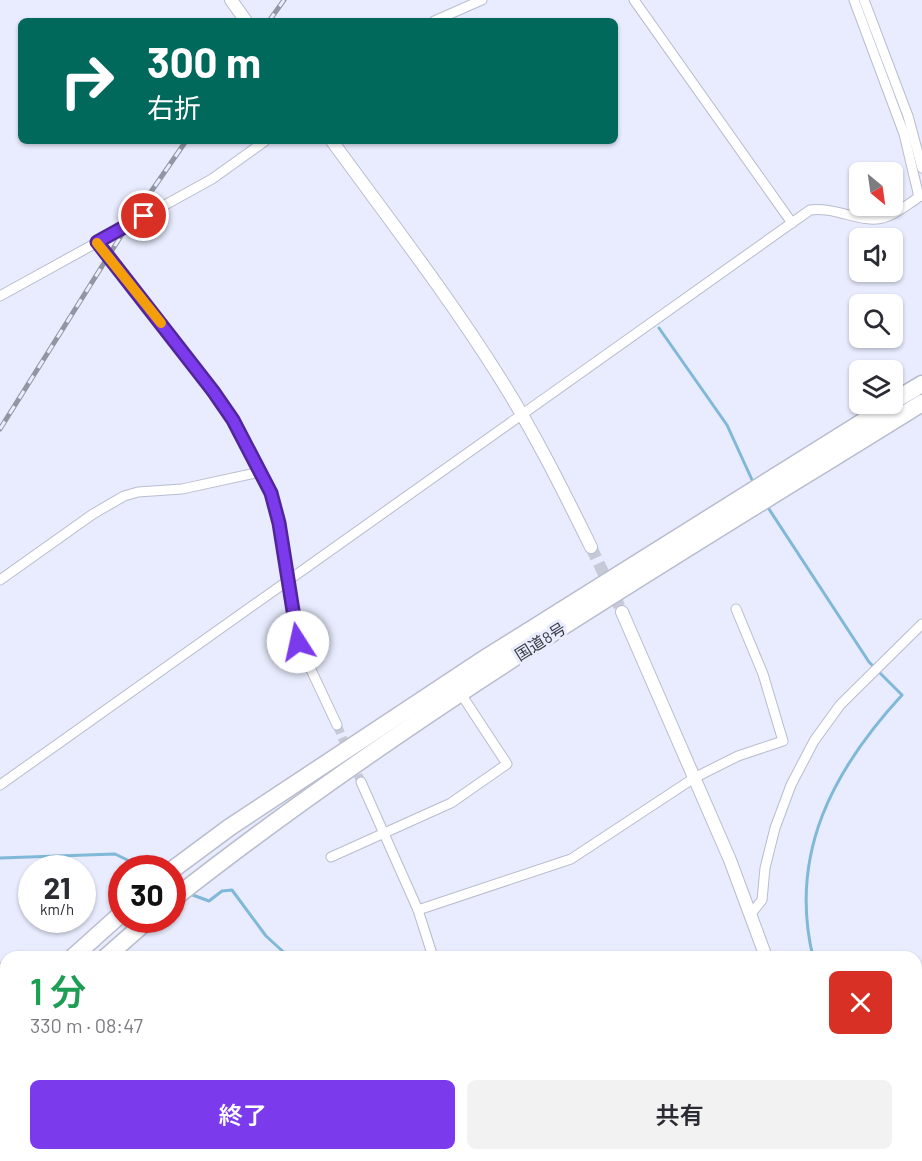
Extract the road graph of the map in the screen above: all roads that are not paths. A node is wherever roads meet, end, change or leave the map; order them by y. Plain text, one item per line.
1 (231, 0) edge
2 (482, 0) edge
3 (634, 0) edge
4 (854, 0) edge
5 (864, 0) edge
6 (244, 18) edge
7 (441, 18) edge
8 (261, 144) edge
9 (334, 144) edge
10 (922, 168) edge
11 (792, 223) junction
12 (97, 242) junction
13 (0, 296) edge
14 (922, 384) edge
15 (903, 396) edge
16 (922, 403) edge
17 (522, 413) junction
18 (874, 414) edge
19 (260, 472) junction
20 (591, 547) tunnel mouth
21 (0, 580) edge
22 (287, 581) junction
23 (736, 609) dead end
24 (622, 612) tunnel mouth
25 (922, 624) edge
26 (461, 694) junction
27 (337, 725) tunnel mouth
28 (694, 778) junction
29 (361, 782) tunnel mouth
30 (0, 785) edge
31 (385, 832) junction
32 (331, 857) dead end
33 (186, 860) edge
34 (186, 889) edge
35 (418, 910) junction
36 (750, 915) junction
37 (108, 926) edge
38 (133, 933) edge
39 (80, 951) edge
40 (113, 951) edge
41 (431, 951) edge
42 (764, 951) edge

1 - 6 street
2 - 7 street
3 - 11 street
4 - 11 street
5 - 10 street
8 - 12 street
9 - 17 street
11 - 17 street
12 - 13 street
12 - 19 street
14 - 15 highway, 国道8号
16 - 26 highway, 国道8号
17 - 20 street
17 - 22 street
18 - 33 highway, 国道8号
19 - 21 street
19 - 22 street
22 - 27 street
22 - 30 street
23 - 28 street
24 - 28 street
25 - 36 street
26 - 31 street
26 - 34 highway, 国道8号
28 - 35 street
28 - 36 street
29 - 31 street
31 - 32 street
31 - 35 street
35 - 41 street
36 - 42 street
37 - 39 highway
38 - 40 highway

